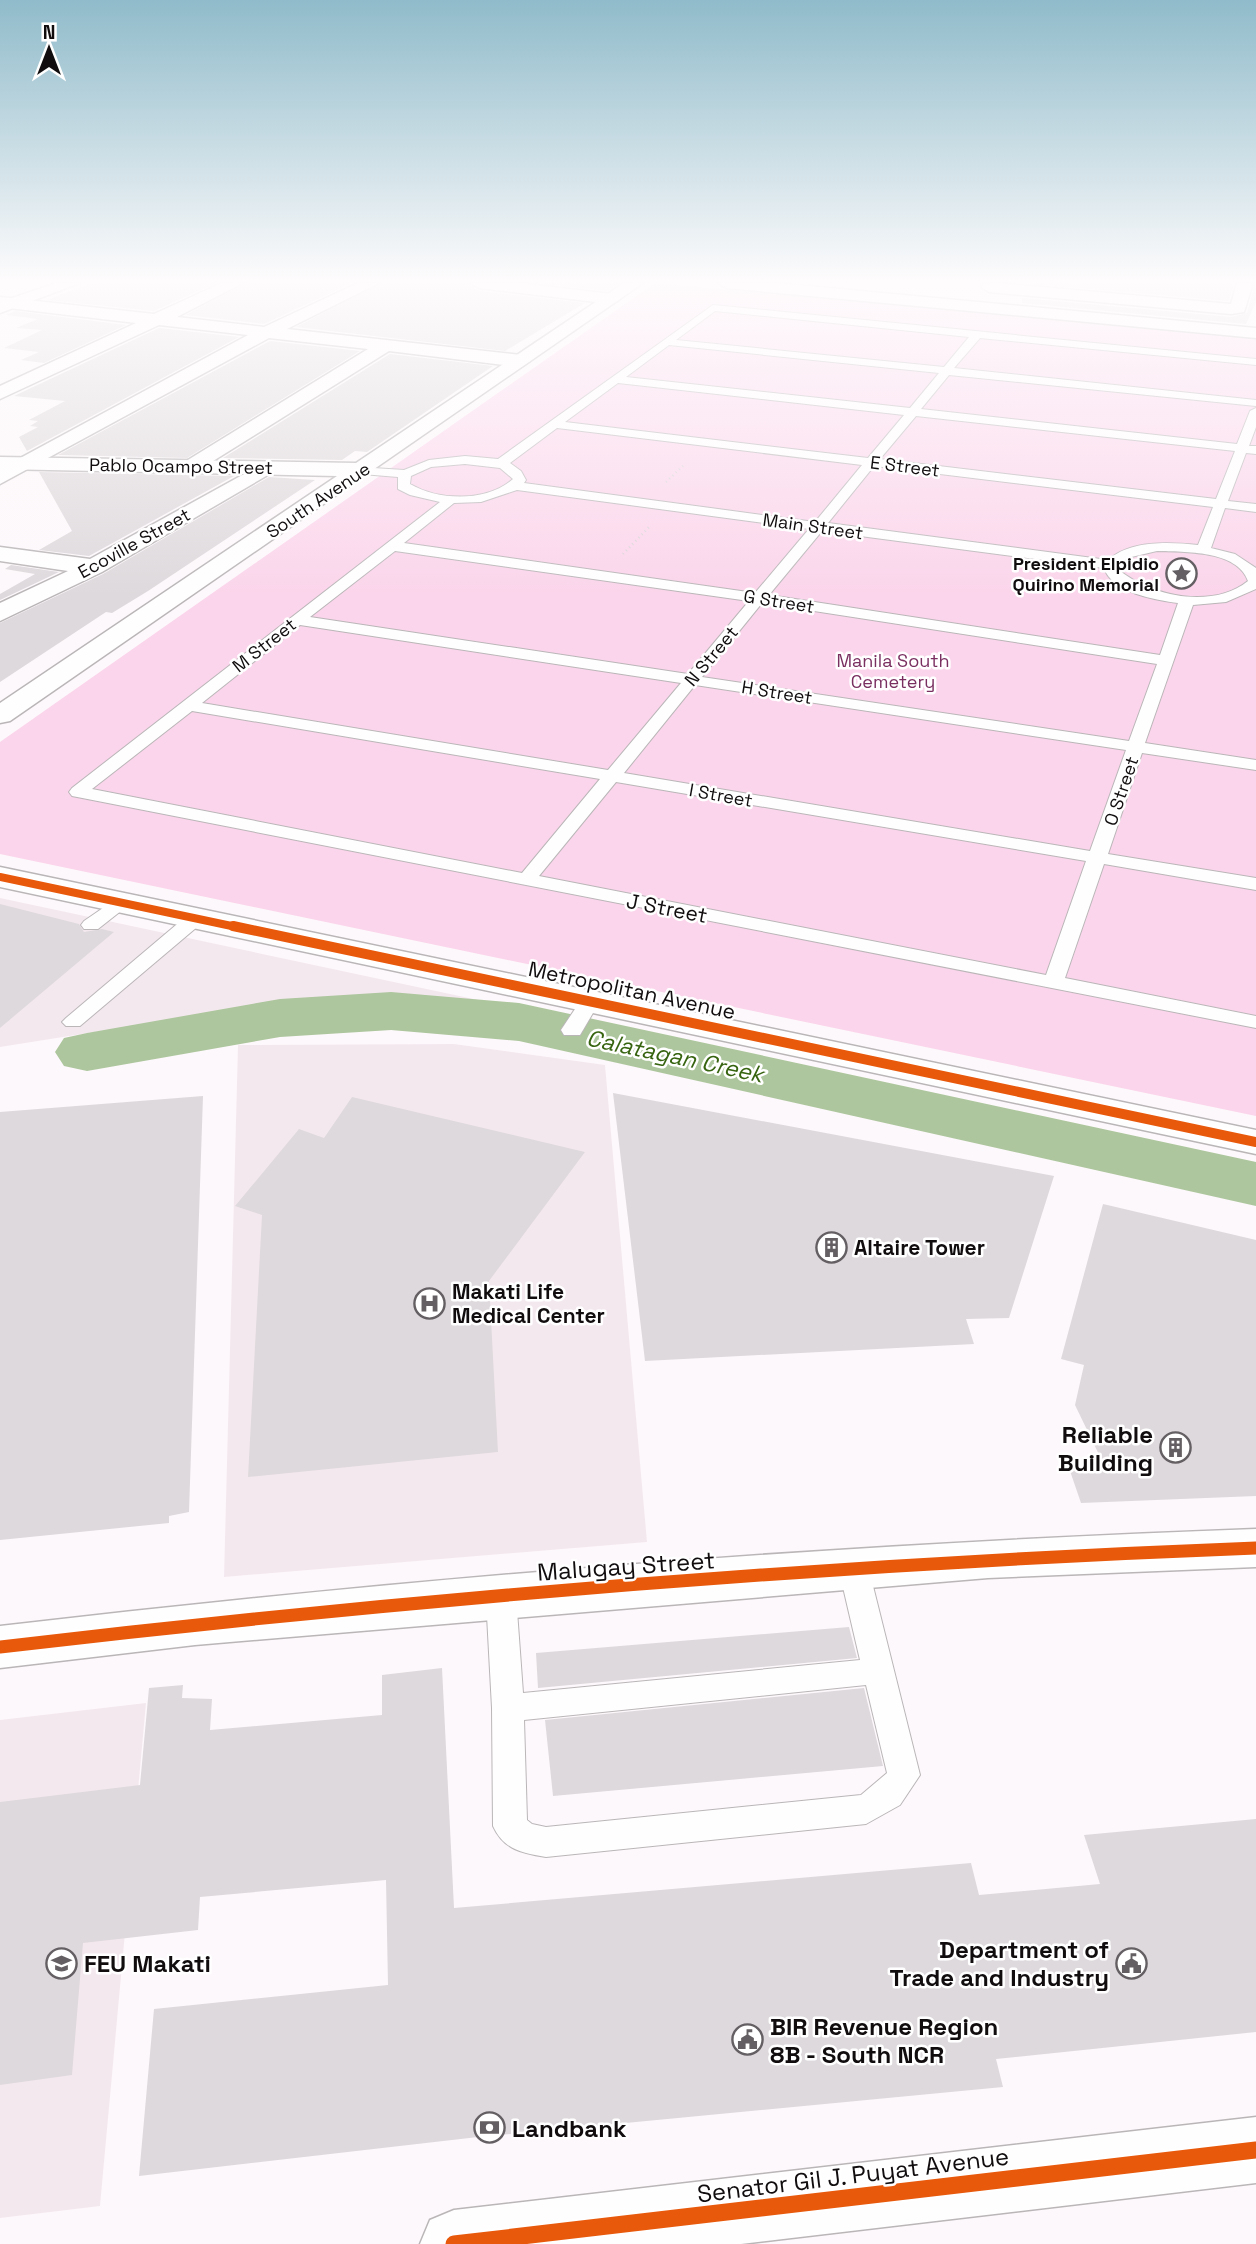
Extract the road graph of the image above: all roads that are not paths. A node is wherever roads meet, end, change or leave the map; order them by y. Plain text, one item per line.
1 (166, 388) edge
2 (318, 388) edge
3 (482, 388) edge
4 (603, 388) edge
5 (694, 388) edge
6 (933, 388) edge
7 (1108, 388) edge
8 (1256, 403) edge
9 (1256, 411) edge
10 (913, 412) junction
11 (554, 424) junction
12 (1242, 448) junction
13 (1256, 450) edge
14 (872, 462) junction
15 (0, 463) edge
16 (27, 464) junction
17 (500, 464) junction
18 (190, 467) junction
19 (266, 468) junction
20 (362, 470) junction
21 (405, 474) junction
22 (0, 478) edge
23 (516, 486) junction
24 (452, 499) junction
25 (1221, 503) junction
26 (1256, 508) edge
27 (818, 526) junction
28 (392, 546) junction
29 (1203, 550) junction
30 (0, 554) edge
31 (1111, 565) junction
32 (94, 567) junction
33 (1256, 582) edge
34 (759, 598) junction
35 (1187, 600) junction
36 (0, 613) edge
37 (297, 620) junction
38 (1166, 662) junction
39 (692, 679) junction
40 (187, 705) junction
41 (0, 715) edge
42 (1136, 747) junction
43 (1256, 765) edge
44 (612, 776) junction
45 (78, 792) joint
46 (1098, 858) junction
47 (0, 877) edge
48 (526, 880) junction
49 (1256, 884) edge
50 (119, 903) junction
51 (196, 918) junction
52 (91, 925) dead end
53 (1053, 983) junction
54 (73, 1022) dead end
55 (1256, 1022) edge
56 (1256, 1142) edge
57 (1256, 1548) edge
58 (854, 1570) junction
59 (501, 1597) junction
60 (0, 1647) edge
61 (879, 1671) junction
62 (508, 1708) junction
63 (1256, 2150) edge
64 (454, 2244) edge

1 - 16 street
2 - 18 street
3 - 20 street, South Avenue
4 - 11 lane
5 - 10 lane
6 - 10 lane, N Street
7 - 8 lane
9 - 12 lane
10 - 12 lane
10 - 14 lane, N Street
11 - 14 lane, E Street
11 - 17 lane
12 - 13 lane
12 - 25 lane
14 - 25 lane, E Street
14 - 27 lane, N Street
15 - 16 street, Pablo Ocampo Street
16 - 18 street, Pablo Ocampo Street
16 - 22 street
17 - 21 lane
17 - 23 lane
18 - 19 street, Pablo Ocampo Street
19 - 20 street, Pablo Ocampo Street
19 - 32 street, Ecoville Street
20 - 21 lane
20 - 41 street, South Avenue
21 - 24 lane
23 - 24 lane
23 - 27 lane, Main Street
24 - 28 lane, M Street
25 - 26 lane, E Street
25 - 29 lane
27 - 31 lane, Main Street
27 - 34 lane, N Street
28 - 34 lane, G Street
28 - 37 lane, M Street
29 - 31 lane
29 - 33 lane
30 - 32 street
31 - 35 lane
32 - 36 street, Ecoville Street
33 - 35 lane
34 - 38 lane, G Street
34 - 39 lane, N Street
35 - 38 lane, O Street
37 - 39 lane, H Street
37 - 40 lane, M Street
38 - 42 lane, O Street
39 - 42 lane, H Street
39 - 44 lane, N Street
40 - 44 lane, I Street
40 - 45 lane, M Street
42 - 43 lane, H Street
42 - 46 lane, O Street
44 - 46 lane, I Street
44 - 48 lane, N Street
45 - 48 lane, J Street
46 - 49 lane, I Street
46 - 53 lane, O Street
47 - 50 street, Metropolitan Avenue
48 - 53 lane, J Street
50 - 51 street, Metropolitan Avenue
50 - 52 lane
51 - 54 lane
51 - 56 street, Metropolitan Avenue
53 - 55 lane, J Street
57 - 58 street, Malugay Street
58 - 59 street, Malugay Street
58 - 61 lane
59 - 60 street, Malugay Street
59 - 62 lane
61 - 62 lane
61 - 62 lane
63 - 64 street, Senator Gil J. Puyat Avenue

